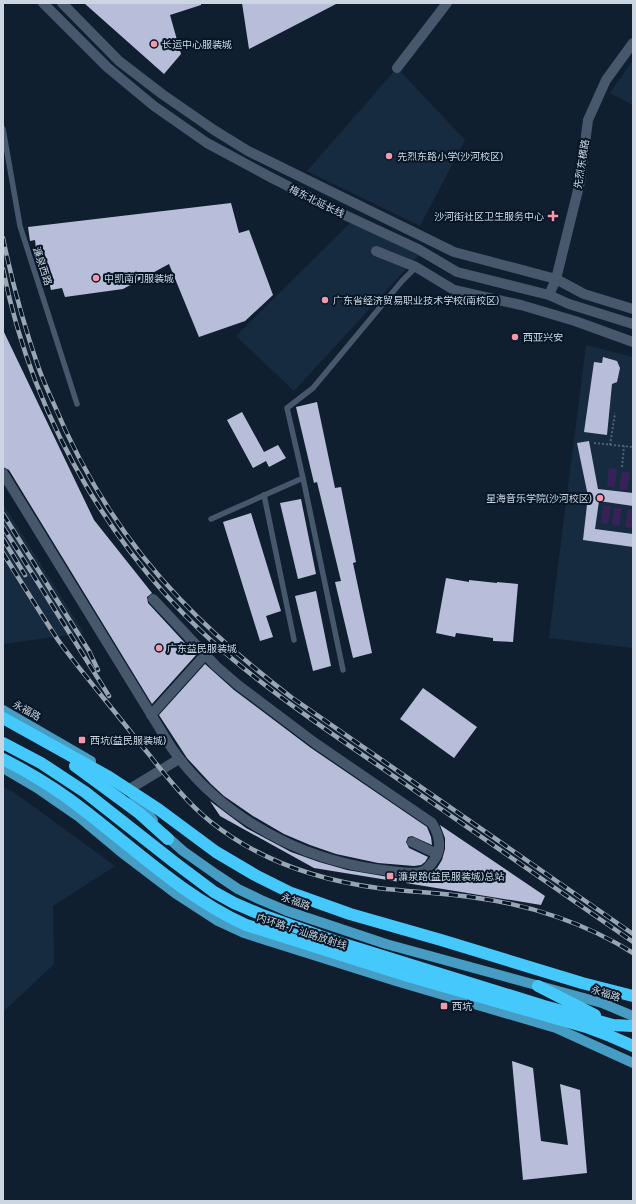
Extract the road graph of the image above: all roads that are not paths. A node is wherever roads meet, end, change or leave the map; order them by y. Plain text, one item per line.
1 (43, 3) edge
2 (62, 3) edge
3 (448, 3) edge
4 (633, 43) edge
5 (108, 49) junction
6 (107, 67) junction
7 (397, 68) dead end
8 (3, 129) edge
9 (361, 206) junction
10 (356, 220) junction
11 (376, 251) dead end
12 (416, 267) junction
13 (457, 272) junction
14 (556, 279) junction
15 (454, 290) junction
16 (549, 295) junction
17 (633, 309) edge
18 (633, 324) edge
19 (633, 342) edge
20 (77, 404) dead end
21 (3, 473) edge
22 (303, 478) junction
23 (264, 496) junction
24 (211, 519) dead end
25 (153, 599) dead end
26 (294, 640) dead end
27 (205, 655) junction
28 (344, 670) dead end
29 (3, 710) edge
30 (151, 715) junction
31 (3, 719) edge
32 (3, 743) edge
33 (3, 759) edge
34 (179, 759) junction
35 (3, 768) edge
36 (128, 790) junction
37 (168, 839) junction
38 (412, 842) dead end
39 (437, 854) junction
40 (538, 986) junction
41 (633, 996) edge
42 (633, 1016) edge
43 (633, 1026) edge
44 (633, 1034) edge
45 (633, 1046) edge
46 (633, 1063) edge

1 - 6 street, 梅东北延长线
2 - 5 street, 梅东北延长线
3 - 7 street
4 - 14 street, 先烈东横路
5 - 6 street
5 - 9 street, 梅东北延长线
6 - 10 street, 梅东北延长线
8 - 20 lane, 濂泉西路
9 - 10 street
9 - 14 street, 梅东北延长线
10 - 13 street, 梅东北延长线
11 - 12 street
12 - 15 street
12 - 22 lane
13 - 15 street
13 - 16 street, 梅东北延长线
14 - 16 street, 先烈东横路
14 - 17 street, 梅东北延长线
15 - 19 street
16 - 18 street, 梅东北延长线
21 - 30 street
22 - 23 lane
22 - 28 lane
23 - 24 lane
23 - 26 lane
25 - 27 street
27 - 30 street
27 - 39 street
29 - 36 main road, 永福路
30 - 34 street
31 - 37 highway
31 - 41 highway
32 - 43 highway
33 - 45 highway, 内环路-广汕路放射线
34 - 36 street
34 - 39 street
35 - 46 main road
36 - 37 main road, 永福路
37 - 40 main road, 永福路
38 - 39 street
40 - 42 main road, 永福路
40 - 44 highway

